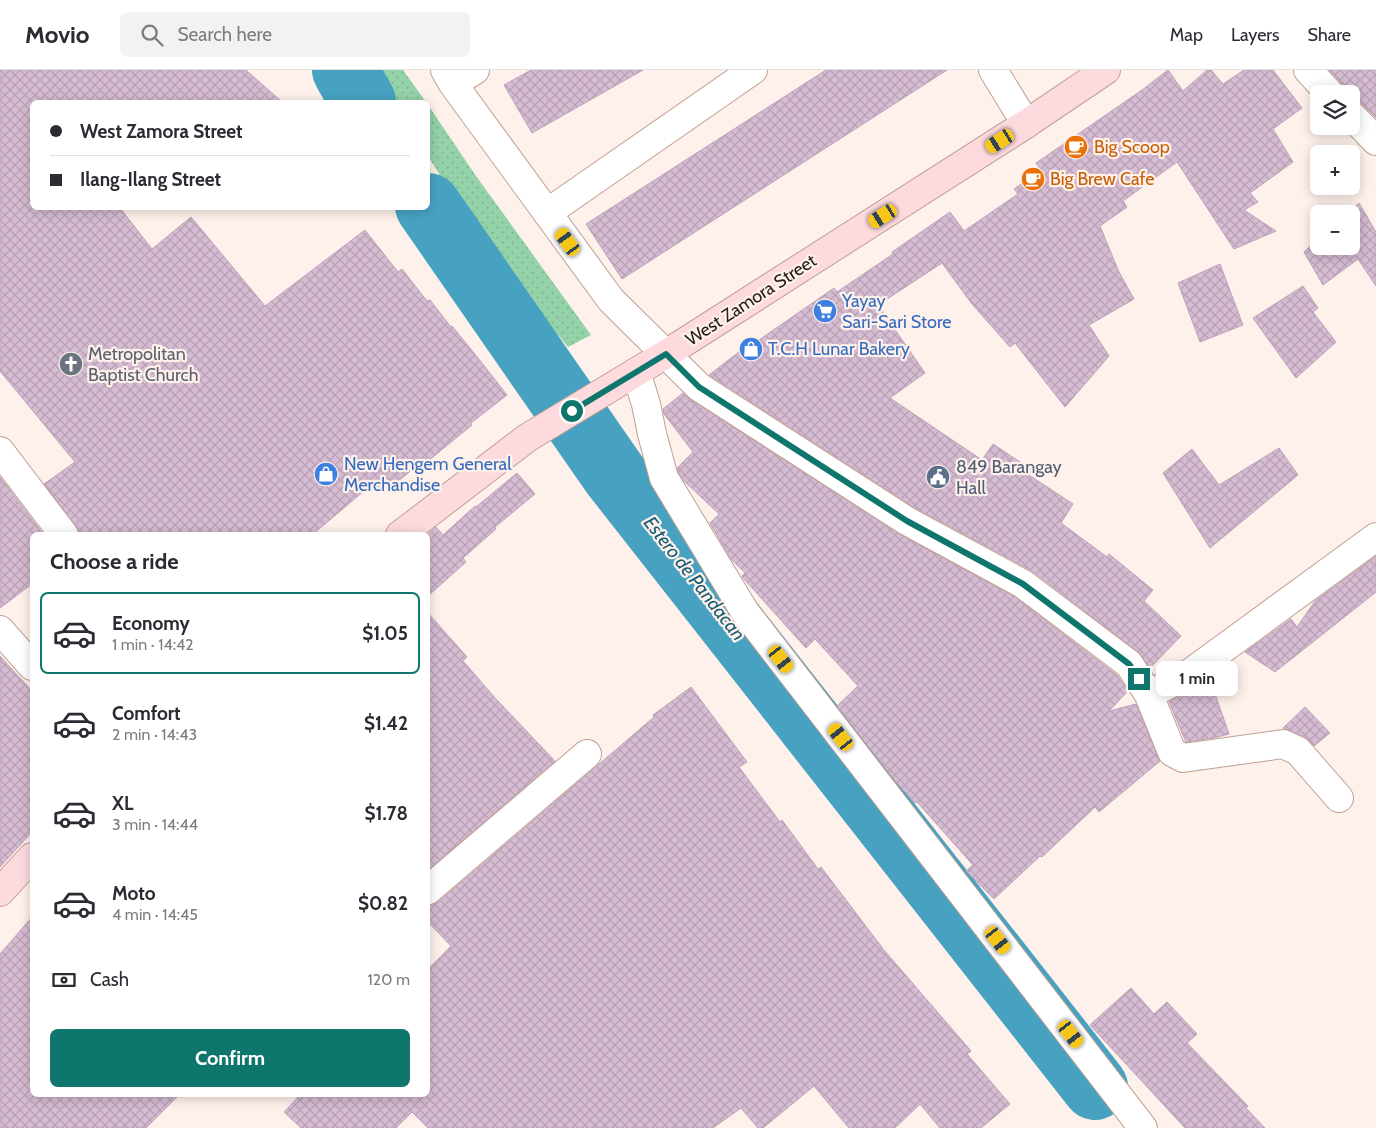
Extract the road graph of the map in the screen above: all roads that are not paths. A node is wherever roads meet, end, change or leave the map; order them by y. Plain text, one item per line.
1 (753, 70) edge
2 (993, 70) edge
3 (1106, 70) edge
4 (1308, 70) edge
5 (458, 75) edge
6 (1322, 85) edge
7 (1026, 124) junction
8 (1360, 125) edge
9 (1376, 141) edge
10 (547, 213) junction
11 (666, 354) junction
12 (629, 376) junction
13 (0, 451) edge
14 (62, 532) edge
15 (404, 532) edge
16 (1376, 537) edge
17 (0, 630) edge
18 (30, 664) edge
19 (1149, 695) junction
20 (587, 754) dead end
21 (1339, 798) dead end
22 (30, 859) edge
23 (430, 888) edge
24 (0, 892) edge
25 (1143, 1128) edge

1 - 10 street
2 - 7 street
3 - 7 street, West Zamora Street
4 - 6 street
5 - 10 street
7 - 11 street, West Zamora Street
8 - 9 street
10 - 11 street
11 - 12 street, West Zamora Street
11 - 19 street
12 - 15 street, West Zamora Street
12 - 25 street
13 - 14 street
16 - 19 street
17 - 18 street
19 - 21 street
20 - 23 street
22 - 24 street

